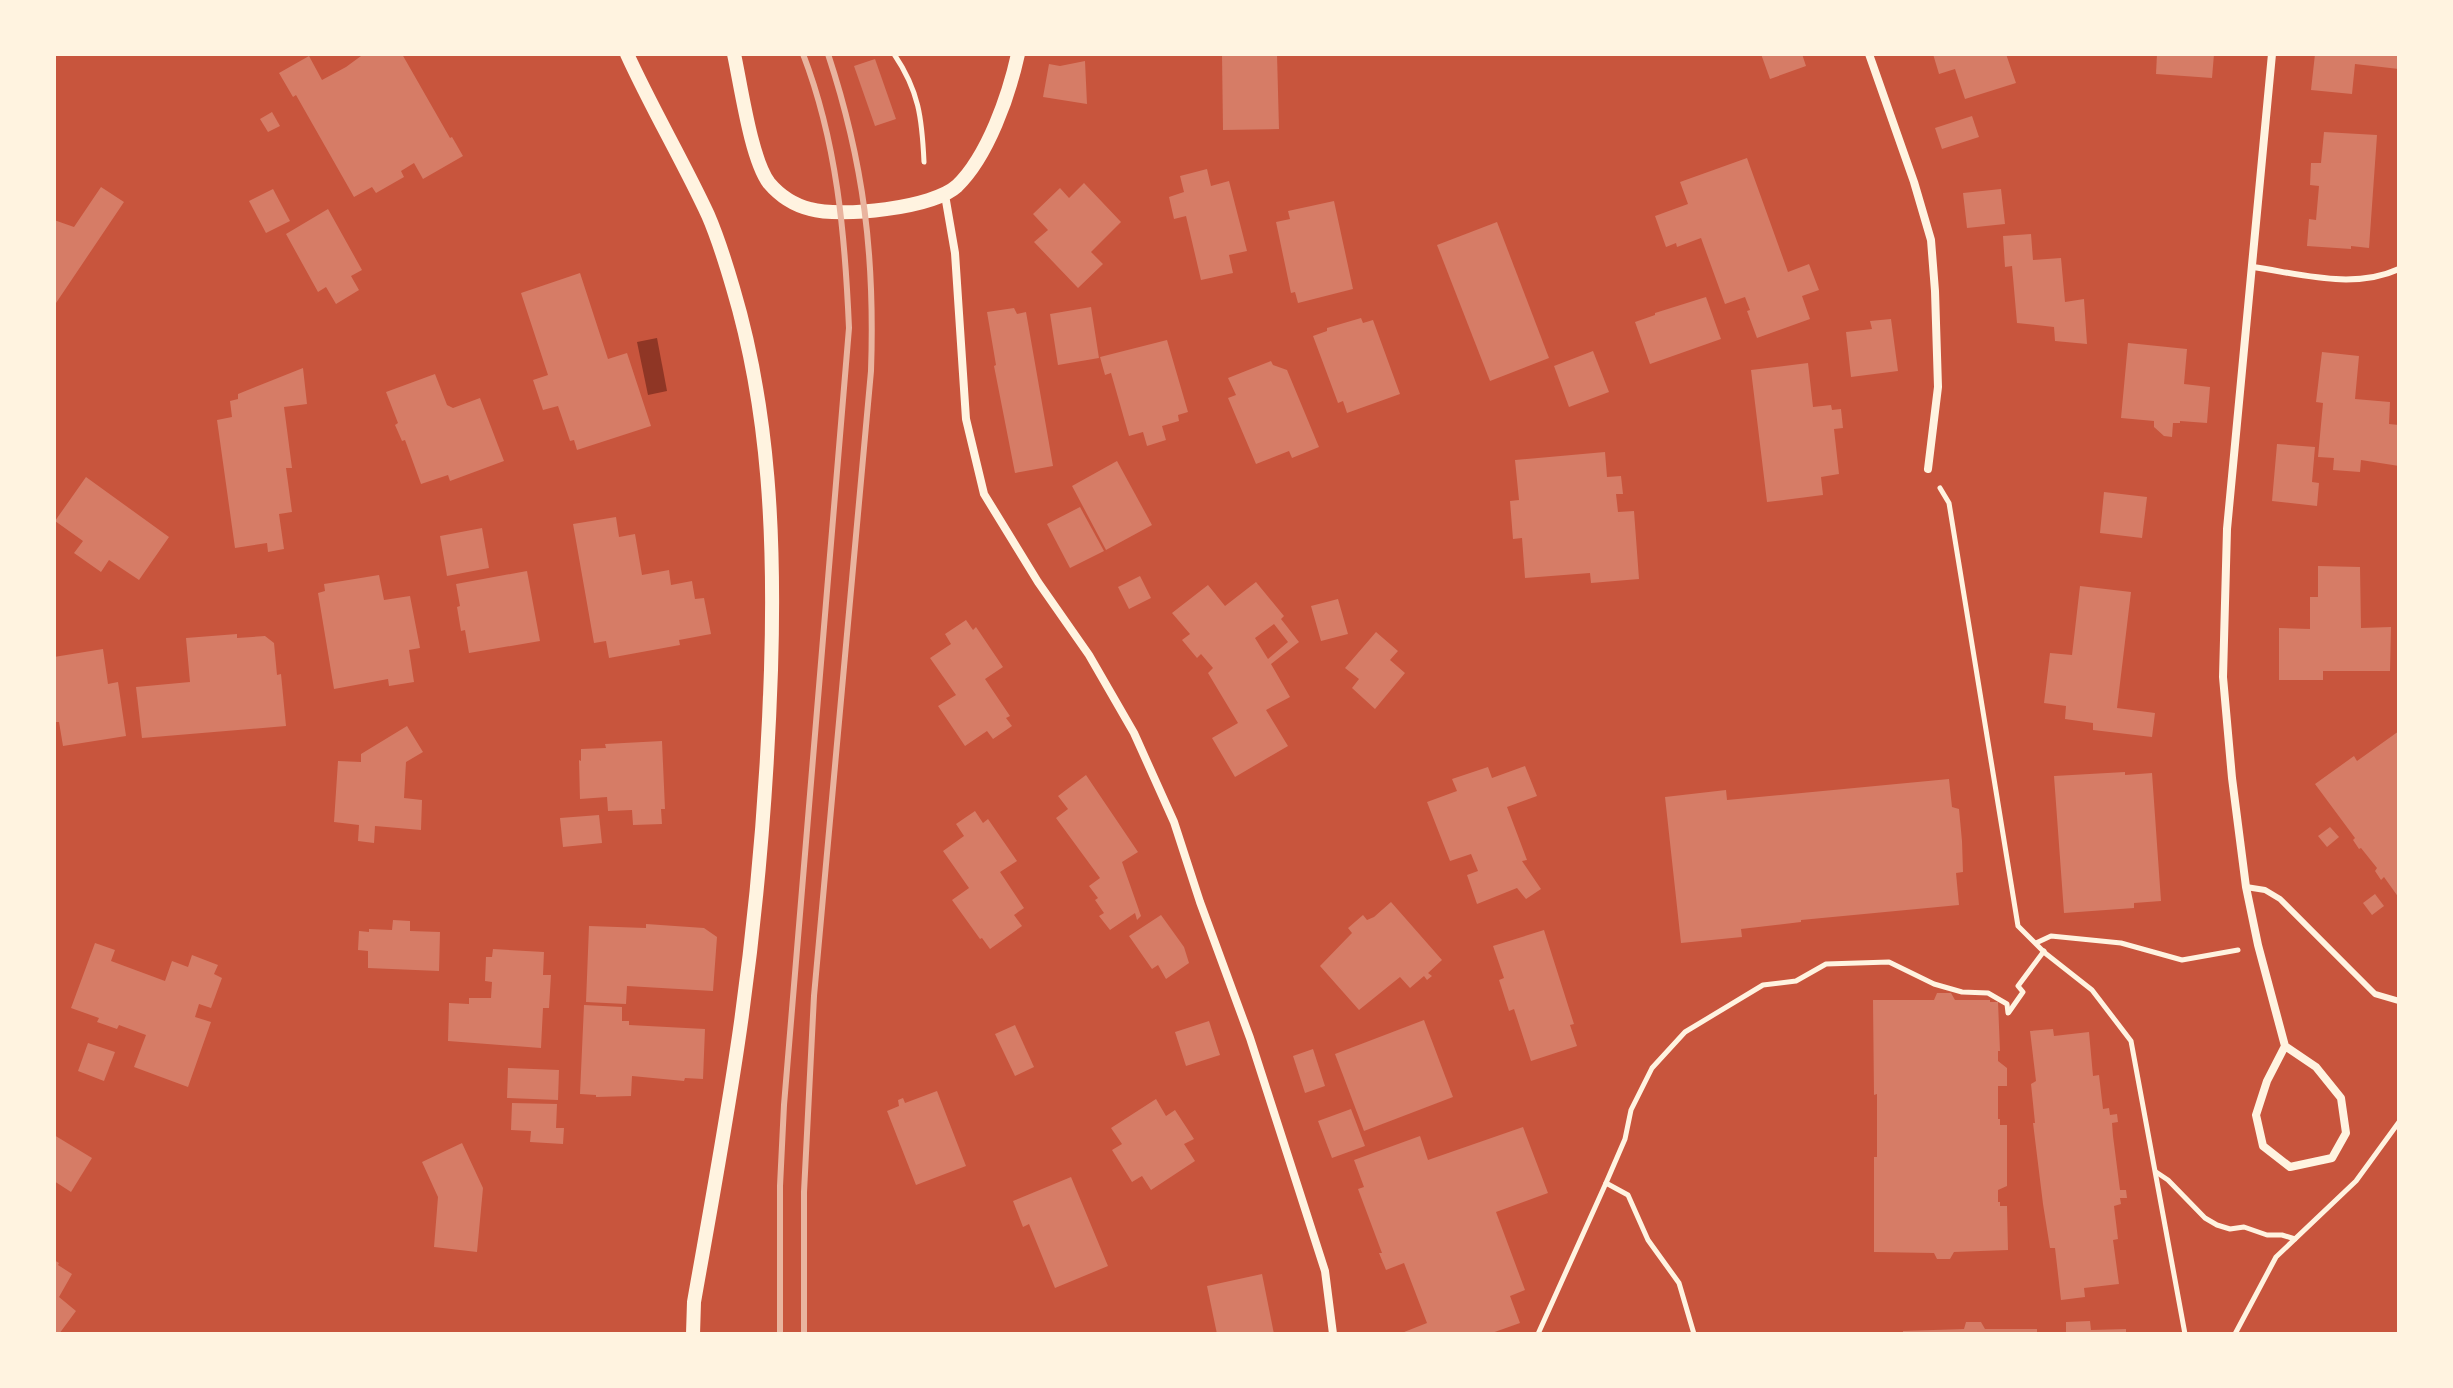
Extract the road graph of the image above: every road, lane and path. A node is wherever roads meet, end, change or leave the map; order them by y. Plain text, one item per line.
1 (627, 54) edge
2 (734, 54) edge
3 (894, 54) edge
4 (1018, 54) edge
5 (1869, 54) edge
6 (2272, 54) edge
7 (924, 162) dead end
8 (945, 195) junction
9 (2253, 267) junction
10 (2399, 269) edge
11 (1928, 469) joint
12 (2246, 887) junction
13 (2036, 943) junction
14 (2258, 945) junction
15 (2044, 951) junction
16 (2399, 1001) edge
17 (2285, 1046) junction
18 (2399, 1122) edge
19 (2155, 1171) junction
20 (1606, 1183) junction
21 (2295, 1239) junction
22 (693, 1334) edge
23 (1333, 1334) edge
24 (1538, 1334) edge
25 (1694, 1334) edge
26 (2185, 1334) edge
27 (2235, 1334) edge

1 - 22 street
2 - 8 street
3 - 7 path
4 - 8 street
5 - 11 street
6 - 9 street
8 - 23 street
9 - 10 lane
9 - 12 street
11 - 13 path
12 - 14 street
12 - 16 lane
13 - 14 path
13 - 15 path
14 - 17 street
15 - 19 path
15 - 20 path
17 - 17 street
18 - 21 path
19 - 21 path
19 - 26 path
20 - 24 path
20 - 25 path
21 - 27 path

